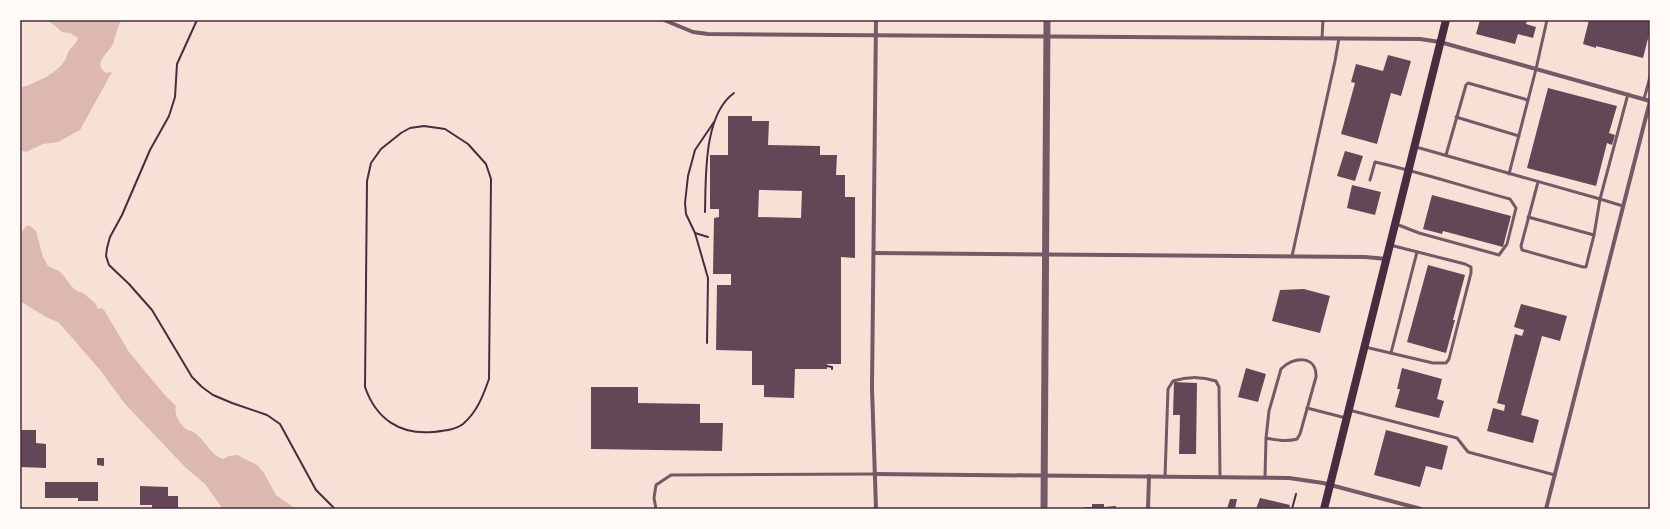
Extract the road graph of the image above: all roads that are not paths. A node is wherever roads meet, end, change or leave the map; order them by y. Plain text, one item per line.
1 (664, 20) edge
2 (876, 20) edge
3 (1048, 20) edge
4 (1323, 20) edge
5 (1446, 20) edge
6 (1547, 20) edge
7 (876, 35) junction
8 (1047, 36) junction
9 (1322, 38) junction
10 (1339, 38) junction
11 (1440, 42) junction
12 (1536, 69) junction
13 (1650, 77) edge
14 (1628, 94) junction
15 (1644, 99) junction
16 (1528, 100) junction
17 (1650, 101) edge
18 (1456, 117) junction
19 (1519, 136) junction
20 (1414, 147) junction
21 (1446, 156) junction
22 (1409, 170) junction
23 (1509, 174) junction
24 (1370, 180) dead end
25 (1538, 182) junction
26 (1600, 199) junction
27 (1623, 206) junction
28 (1528, 217) junction
29 (1396, 224) junction
30 (1594, 235) junction
31 (1390, 245) junction
32 (1417, 252) junction
33 (874, 253) junction
34 (1047, 254) junction
35 (1292, 256) junction
36 (1387, 260) junction
37 (1365, 347) junction
38 (1391, 353) junction
39 (1307, 408) junction
40 (1348, 414) junction
41 (1266, 438) junction
42 (875, 474) junction
43 (1555, 475) junction
44 (1045, 476) junction
45 (1148, 476) junction
46 (1165, 477) junction
47 (1220, 477) junction
48 (1265, 478) junction
49 (1330, 484) junction
50 (656, 509) edge
51 (876, 509) edge
52 (1044, 509) edge
53 (1148, 509) edge
54 (1324, 509) edge
55 (1421, 509) edge
56 (1546, 509) edge

1 - 7 street
2 - 7 street
3 - 8 street
4 - 9 lane
5 - 11 main road
6 - 12 lane
7 - 8 street
7 - 33 street
8 - 9 street
8 - 34 street
9 - 10 street
10 - 11 street
10 - 35 lane
11 - 12 street
11 - 20 main road
12 - 14 street
12 - 16 lane
13 - 15 lane
14 - 15 street
14 - 26 lane
15 - 17 street
16 - 18 lane
16 - 19 lane
17 - 27 street
18 - 19 lane
18 - 21 lane
19 - 23 lane
20 - 21 lane
20 - 22 main road
21 - 23 lane
22 - 24 lane
22 - 29 main road
22 - 29 lane
23 - 25 lane
25 - 26 lane
25 - 28 lane
26 - 27 lane
26 - 30 lane
27 - 43 street
28 - 30 lane
28 - 30 lane
29 - 31 main road
31 - 32 lane
31 - 36 main road
32 - 38 lane
32 - 38 lane
33 - 34 street
33 - 42 street
34 - 35 street
34 - 44 street
35 - 36 street
36 - 37 main road
37 - 38 lane
37 - 40 main road
39 - 40 lane
39 - 41 lane
39 - 41 lane
40 - 43 lane
40 - 49 main road
41 - 48 lane
42 - 44 street
42 - 50 lane
42 - 51 street
43 - 56 street
44 - 45 street
44 - 52 street
45 - 46 street
45 - 53 street
46 - 47 street
46 - 47 lane
47 - 48 street
48 - 49 street
49 - 54 main road
49 - 55 street

